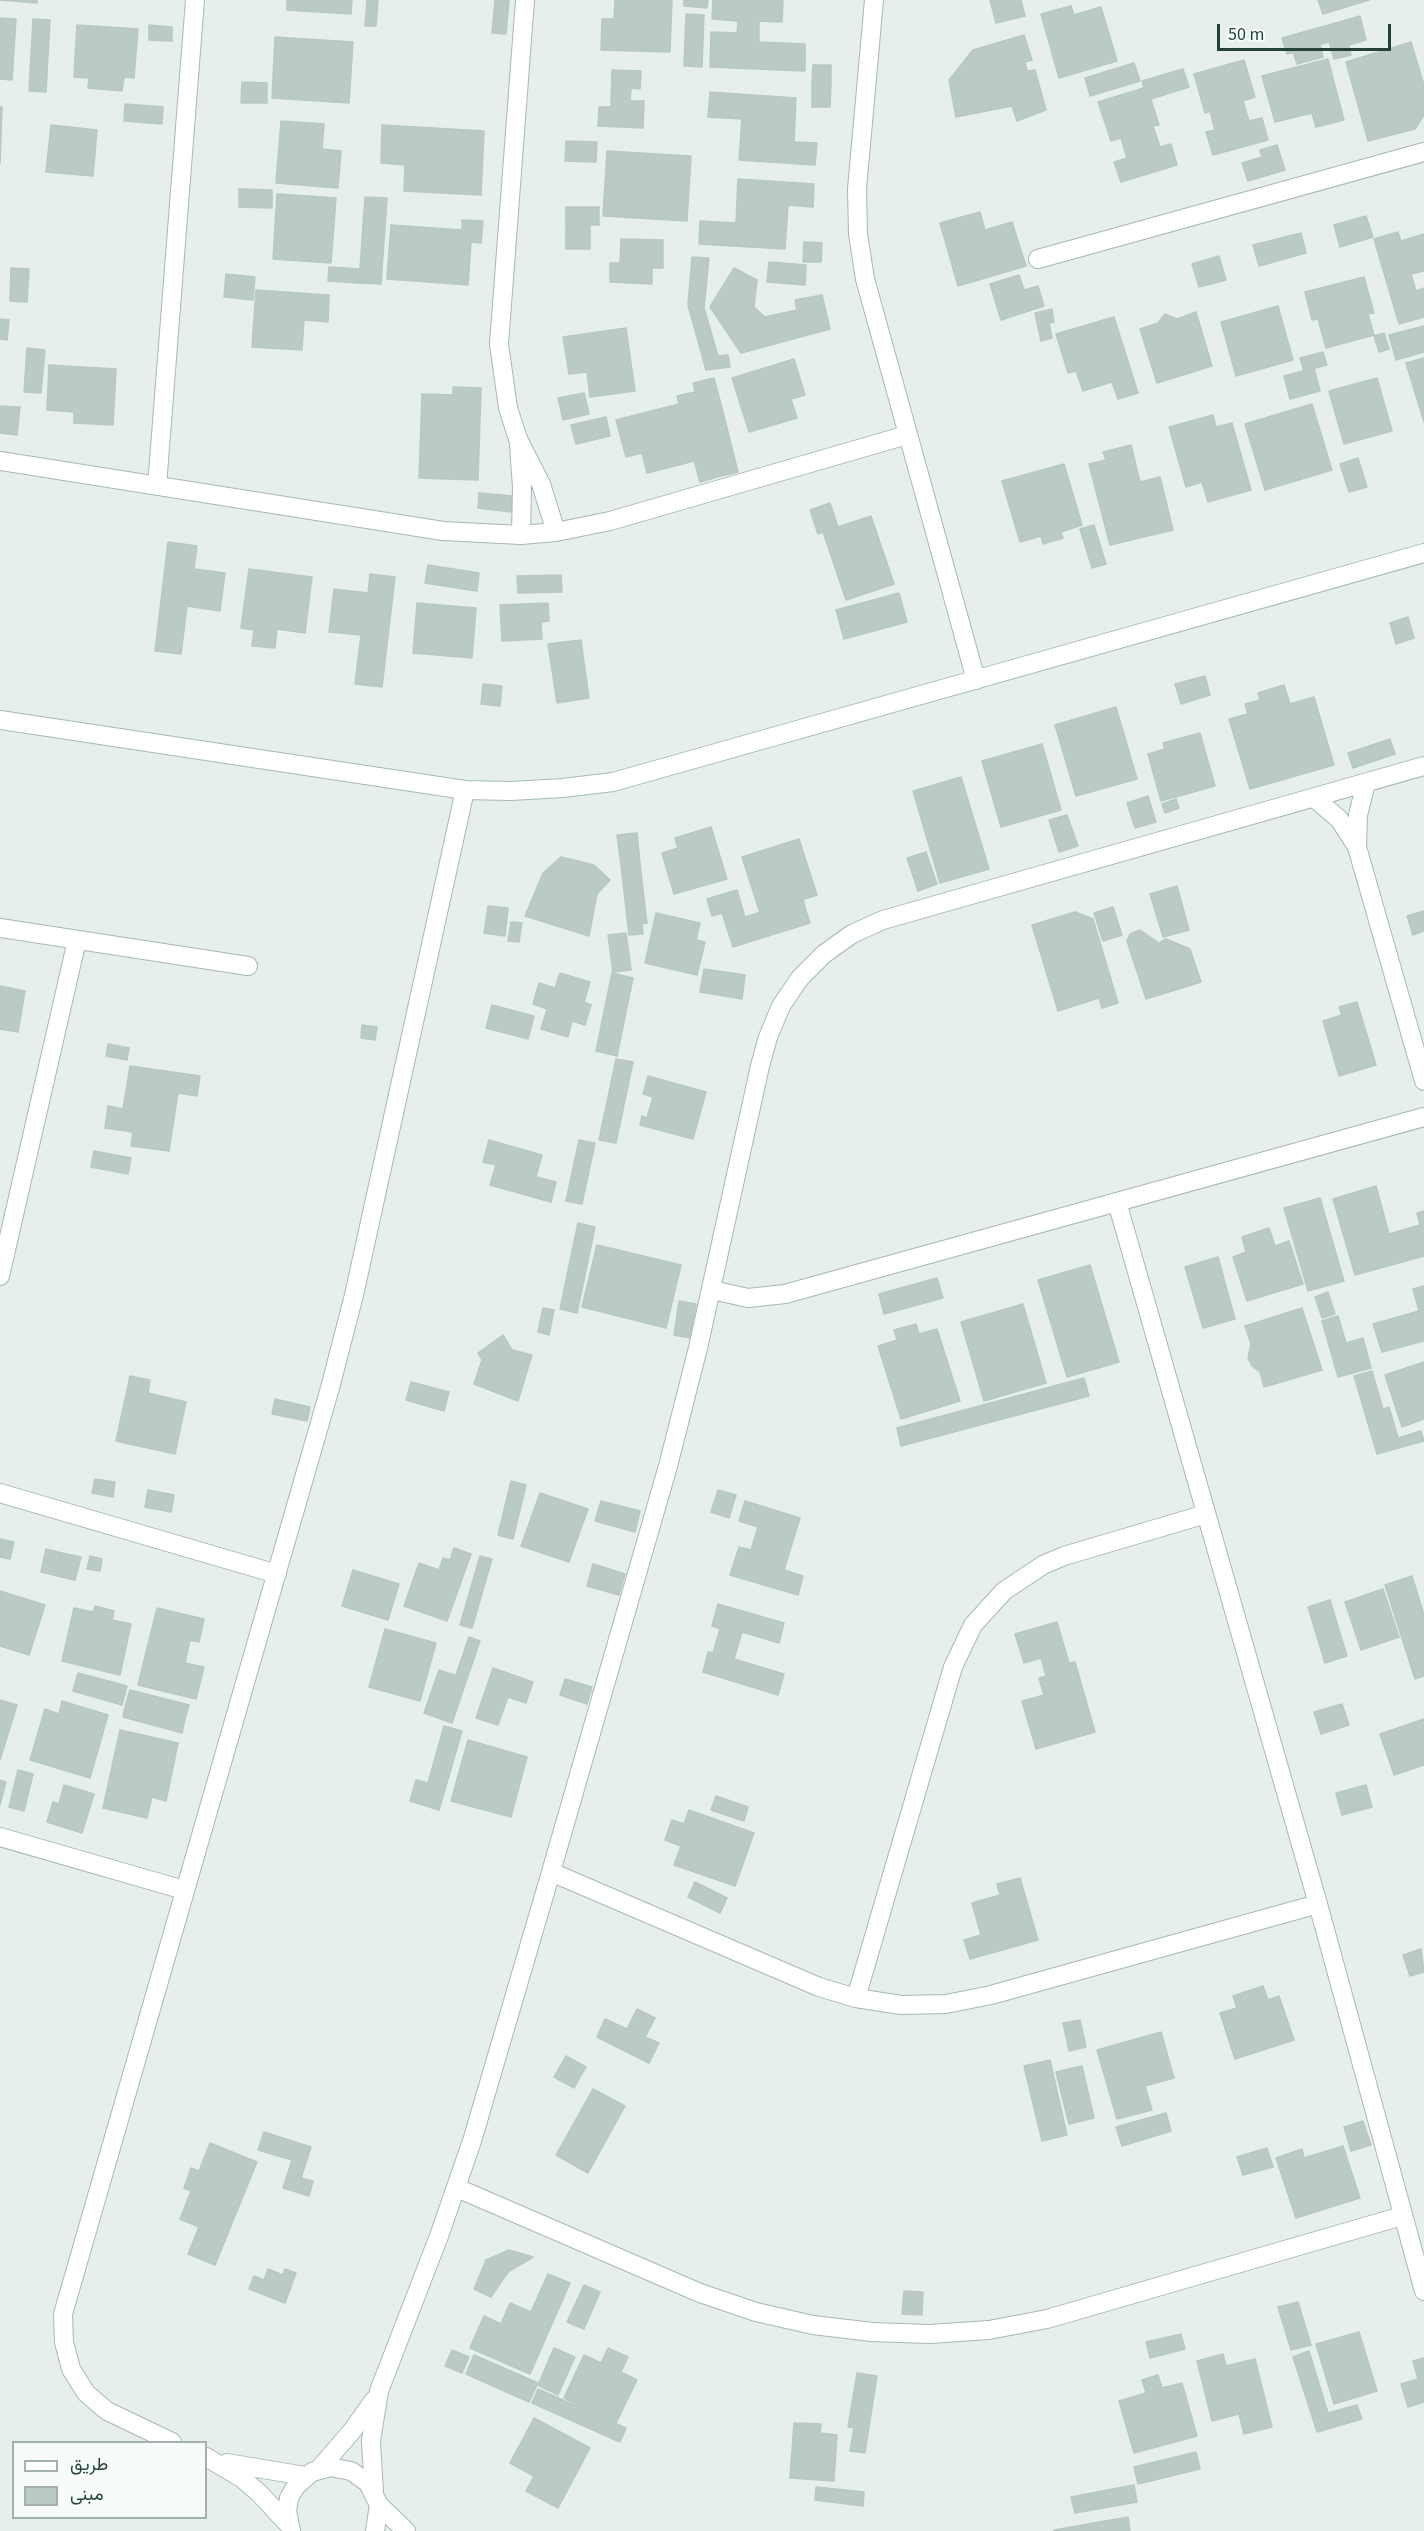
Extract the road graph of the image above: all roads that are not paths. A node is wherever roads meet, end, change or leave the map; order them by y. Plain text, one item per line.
1 (195, 0) edge
2 (525, 0) edge
3 (874, 0) edge
4 (1424, 152) edge
5 (1038, 259) dead end
6 (907, 435) junction
7 (518, 439) junction
8 (0, 461) edge
9 (157, 486) junction
10 (556, 531) junction
11 (521, 535) junction
12 (1424, 553) edge
13 (976, 680) junction
14 (0, 720) edge
15 (1424, 766) edge
16 (1366, 783) junction
17 (465, 790) junction
18 (1314, 798) junction
19 (1357, 847) junction
20 (0, 928) edge
21 (77, 940) junction
22 (248, 966) dead end
23 (1424, 1081) edge
24 (1424, 1117) edge
25 (1117, 1202) junction
26 (0, 1276) edge
27 (712, 1290) junction
28 (0, 1493) edge
29 (1206, 1514) junction
30 (277, 1574) junction
31 (0, 1837) edge
32 (551, 1872) junction
33 (184, 1890) junction
34 (1318, 1904) junction
35 (856, 1998) junction
36 (457, 2188) junction
37 (1402, 2216) junction
38 (1424, 2291) edge
39 (380, 2391) junction
40 (170, 2441) edge
41 (207, 2457) edge
42 (207, 2458) edge
43 (312, 2473) junction
44 (376, 2499) junction
45 (290, 2527) edge
46 (375, 2531) edge
47 (406, 2531) edge

1 - 9 street
2 - 7 street
3 - 6 street
4 - 5 street
6 - 10 street
6 - 13 street
7 - 10 street
7 - 11 street
8 - 9 street
9 - 11 street
10 - 11 street
12 - 13 street
13 - 17 street
14 - 17 street
15 - 16 street
16 - 18 street
16 - 19 street
17 - 30 street
18 - 19 street
18 - 27 street
19 - 23 street
20 - 21 street
21 - 22 street
21 - 26 street
24 - 25 street
25 - 27 street
25 - 29 street
27 - 32 street
28 - 30 street
29 - 34 street
29 - 35 street
30 - 33 street
31 - 33 street
32 - 35 street
32 - 36 street
33 - 40 street
34 - 35 street
34 - 37 street
36 - 37 street
36 - 39 street
37 - 38 street
39 - 43 street
39 - 44 street
41 - 43 street
42 - 45 street
43 - 44 street
43 - 45 street
44 - 46 street
44 - 47 street

